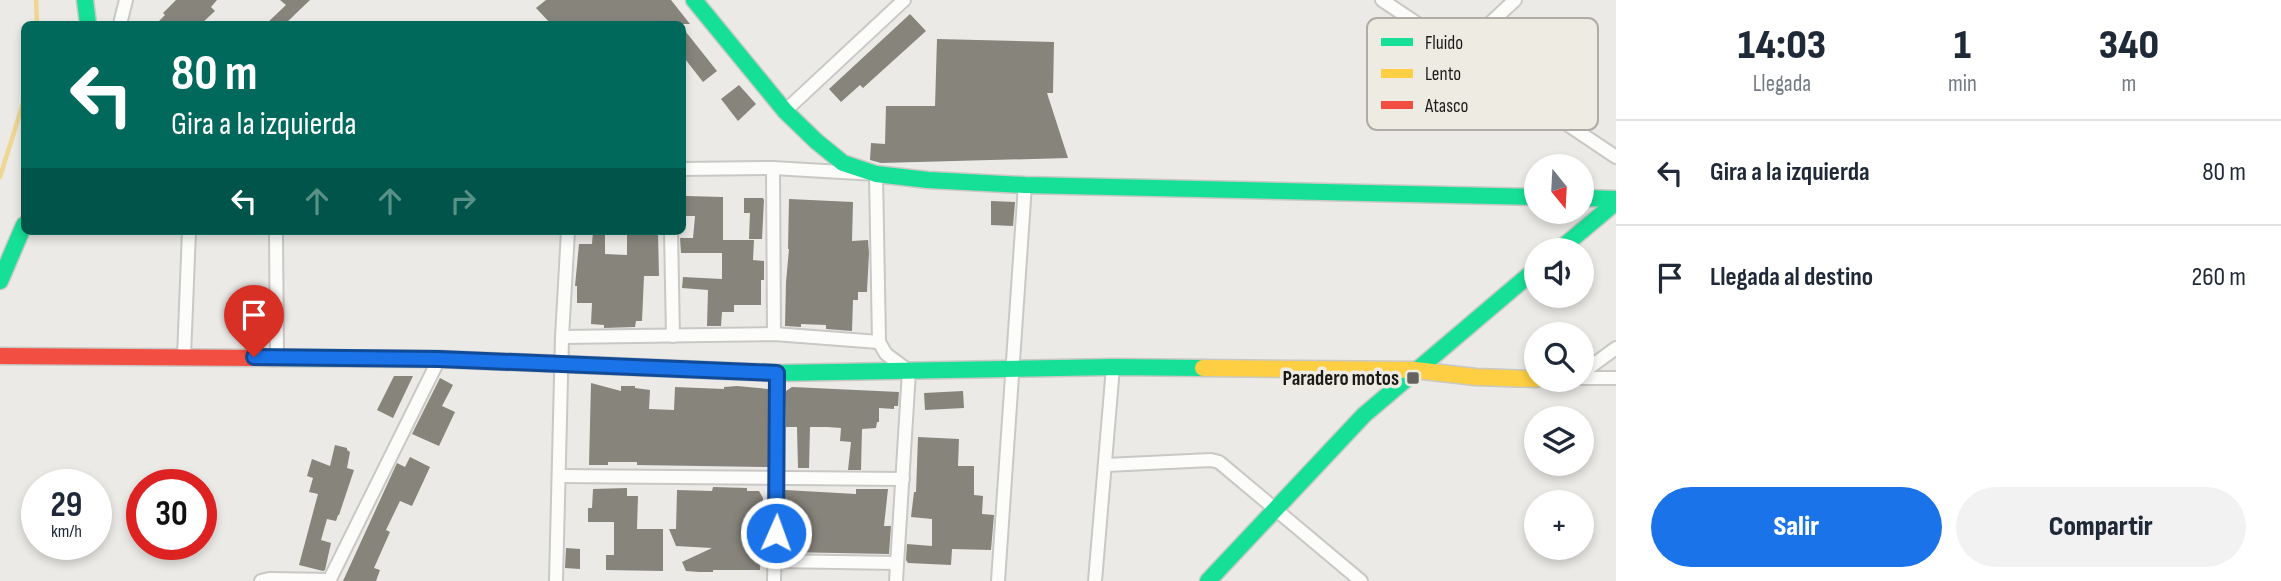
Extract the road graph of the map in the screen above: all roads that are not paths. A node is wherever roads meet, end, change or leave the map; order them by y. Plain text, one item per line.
1 (85, 0) edge
2 (126, 0) edge
3 (694, 0) edge
4 (904, 0) edge
5 (1382, 0) edge
6 (1514, 0) edge
7 (1409, 18) edge
8 (1495, 18) edge
9 (88, 21) edge
10 (121, 21) edge
11 (785, 111) junction
12 (1576, 130) edge
13 (1616, 157) edge
14 (774, 168) junction
15 (686, 169) edge
16 (876, 174) junction
17 (1025, 185) junction
18 (1524, 197) edge
19 (1594, 199) edge
20 (1616, 201) edge
21 (21, 232) edge
22 (189, 235) edge
23 (276, 235) edge
24 (568, 235) edge
25 (671, 235) edge
26 (1573, 238) edge
27 (1524, 279) edge
28 (0, 281) edge
29 (774, 334) junction
30 (673, 336) junction
31 (562, 337) junction
32 (879, 342) junction
33 (1616, 348) edge
34 (0, 356) edge
35 (184, 357) junction
36 (277, 357) junction
37 (439, 359) junction
38 (562, 363) junction
39 (1594, 365) edge
40 (1113, 367) junction
41 (1012, 370) junction
42 (1415, 370) junction
43 (909, 371) junction
44 (777, 373) junction
45 (1594, 376) edge
46 (1616, 378) edge
47 (1524, 379) edge
48 (1106, 465) junction
49 (559, 476) junction
50 (777, 478) junction
51 (903, 479) junction
52 (1273, 510) junction
53 (775, 561) junction
54 (897, 563) junction
55 (330, 580) edge
56 (261, 581) edge
57 (555, 581) edge
58 (774, 581) edge
59 (896, 581) edge
60 (998, 581) edge
61 (1095, 581) edge
62 (1208, 581) edge
63 (1361, 581) edge

1 - 9 street
2 - 10 street
3 - 11 street
4 - 11 street
5 - 7 street
6 - 8 street
11 - 16 street
12 - 13 street
14 - 15 street
14 - 16 street
14 - 29 street
16 - 17 street
16 - 32 street
17 - 18 street
17 - 41 street
19 - 20 street
20 - 26 street
21 - 28 street
22 - 35 street
23 - 36 street
24 - 31 street
25 - 30 street
27 - 42 street
29 - 30 street
29 - 32 street
30 - 31 street
31 - 38 street
32 - 43 street
33 - 39 street
34 - 35 street
35 - 36 street
36 - 37 street
37 - 38 street
37 - 55 street
38 - 44 street
38 - 49 street
40 - 41 street
40 - 42 street
40 - 48 street
41 - 43 street
41 - 60 street
42 - 47 street
42 - 52 street
43 - 44 street
43 - 51 street
44 - 50 street
45 - 46 street
48 - 52 street
48 - 61 street
49 - 50 street
49 - 57 street
50 - 51 street
50 - 53 street
51 - 54 street
52 - 62 street
52 - 63 street
53 - 54 street
53 - 58 street
54 - 59 street
55 - 56 street

